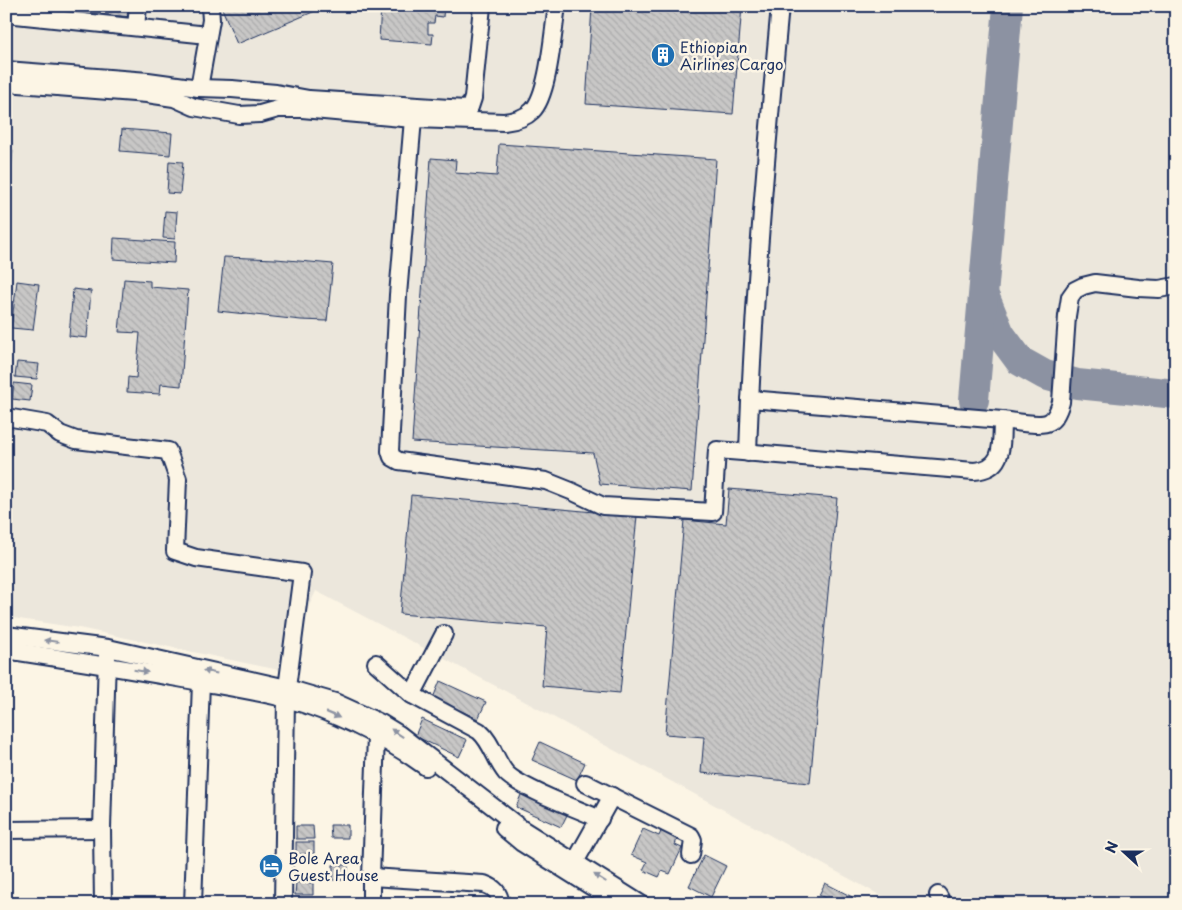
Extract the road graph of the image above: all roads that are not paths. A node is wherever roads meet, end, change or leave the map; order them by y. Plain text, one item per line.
1 (138, 6) edge
2 (210, 6) edge
3 (482, 6) edge
4 (556, 6) edge
5 (780, 6) edge
6 (6, 14) edge
7 (136, 26) junction
8 (208, 35) junction
9 (6, 70) edge
10 (6, 83) edge
11 (199, 88) junction
12 (413, 119) junction
13 (1176, 286) edge
14 (750, 399) junction
15 (6, 417) edge
16 (1002, 420) junction
17 (748, 453) junction
18 (444, 634) dead end
19 (6, 635) edge
20 (108, 648) junction
21 (6, 650) edge
22 (376, 663) dead end
23 (106, 665) junction
24 (201, 682) junction
25 (286, 694) junction
26 (412, 695) junction
27 (376, 736) junction
28 (585, 783) dead end
29 (612, 796) junction
30 (600, 819) junction
31 (102, 828) junction
32 (6, 830) edge
33 (691, 855) dead end
34 (575, 862) junction
35 (371, 877) junction
36 (103, 904) edge
37 (193, 904) edge
38 (283, 904) edge
39 (371, 904) edge
40 (501, 904) edge
41 (618, 904) edge
42 (641, 904) edge

1 - 7 street
2 - 8 street
3 - 11 street
4 - 12 street
5 - 14 street
6 - 7 street
7 - 8 street
8 - 11 street
9 - 11 street
10 - 12 street
12 - 17 street
13 - 16 street
14 - 16 street
14 - 17 street
15 - 25 street
16 - 17 street
18 - 26 street
20 -> 19 street
20 - 23 street
25 -> 20 street
21 - 23 street
22 - 26 street
23 -> 24 street
23 - 31 street
24 - 25 street
24 - 37 street
25 -> 27 street
34 -> 25 street
25 - 38 street
26 - 30 street
27 - 35 street
27 - 41 street
28 - 29 street
29 - 30 street
29 - 33 street
30 - 34 street
31 - 32 street
31 - 36 street
42 -> 34 street
35 - 39 street
35 - 40 street

